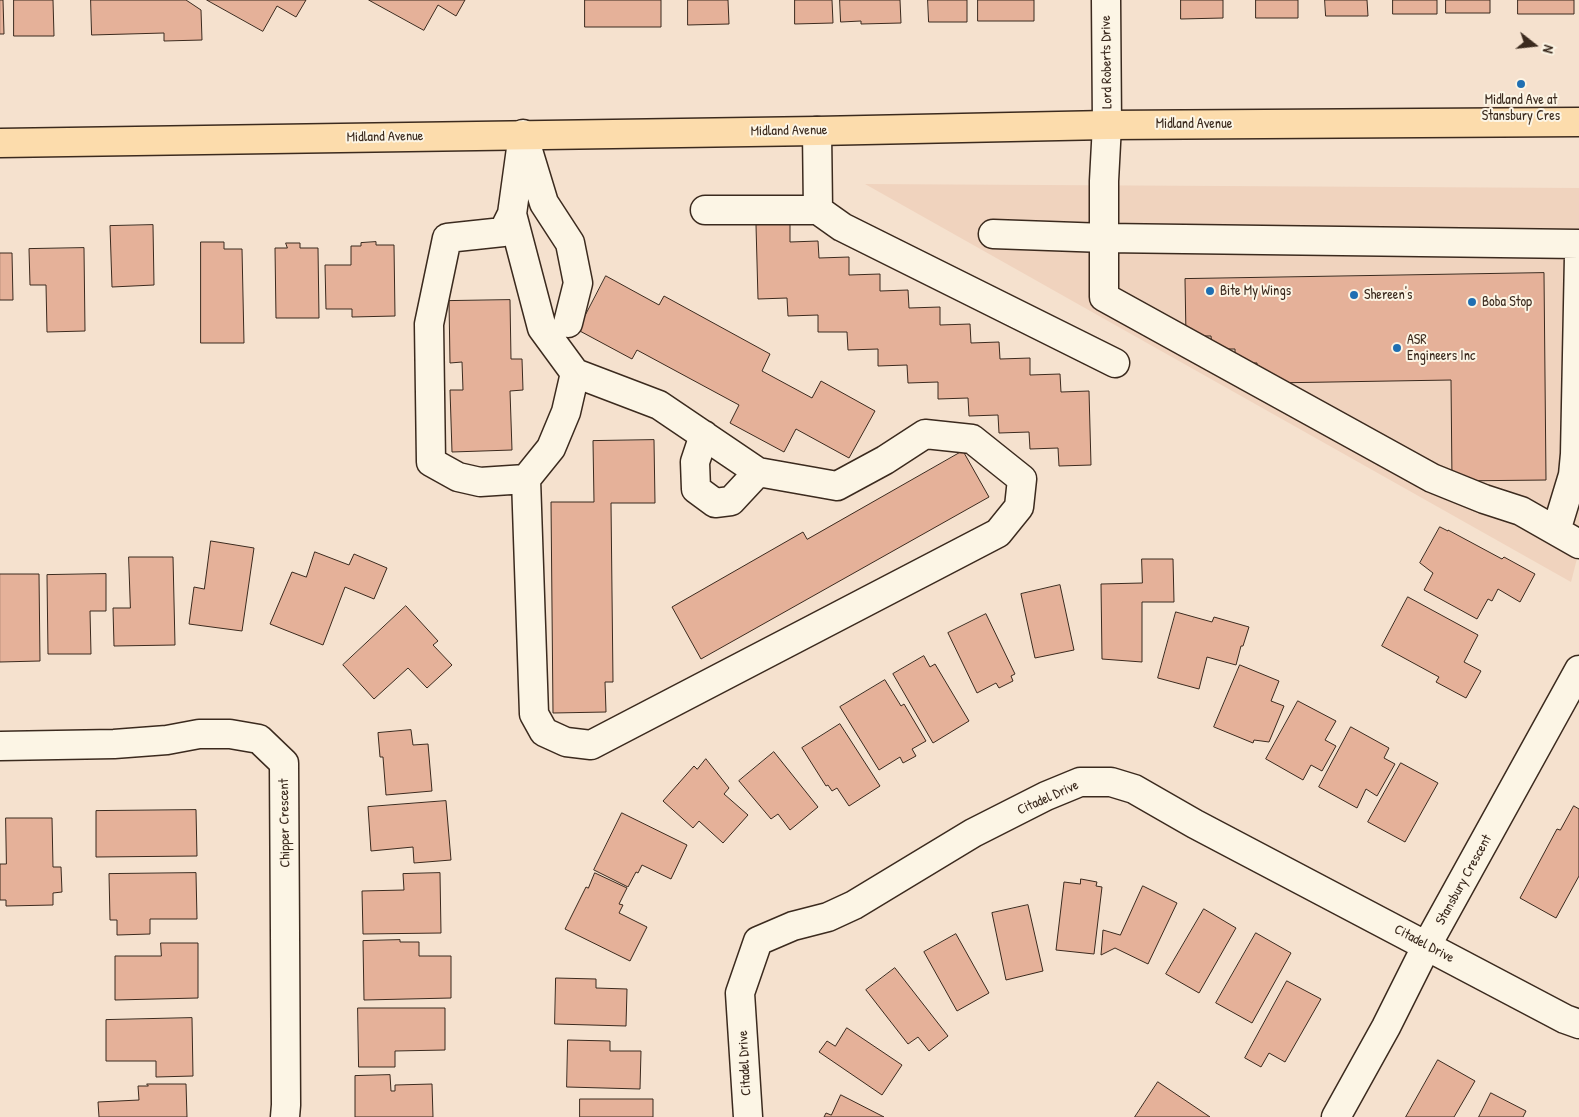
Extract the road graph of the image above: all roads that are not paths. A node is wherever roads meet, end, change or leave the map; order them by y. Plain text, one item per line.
1 (1106, 0) edge
2 (1579, 122) edge
3 (1107, 124) junction
4 (817, 131) junction
5 (523, 134) junction
6 (0, 143) edge
7 (705, 210) dead end
8 (818, 210) junction
9 (512, 214) junction
10 (993, 234) dead end
11 (1105, 238) junction
12 (1579, 244) edge
13 (1579, 256) edge
14 (568, 323) dead end
15 (1115, 363) dead end
16 (575, 373) junction
17 (704, 435) junction
18 (758, 472) junction
19 (526, 479) junction
20 (1556, 531) junction
21 (1579, 544) edge
22 (1579, 670) edge
23 (0, 746) edge
24 (1427, 945) junction
25 (1579, 1024) edge
26 (284, 1117) edge
27 (748, 1117) edge
28 (1336, 1117) edge

1 - 3 street, Lord Roberts Drive
2 - 3 main road, Midland Avenue
3 - 4 main road, Midland Avenue
3 - 11 street, Lord Roberts Drive
4 - 5 main road, Midland Avenue
4 - 8 street
5 - 6 main road, Midland Avenue
5 - 9 street
5 - 14 street
7 - 8 street
8 - 15 street
9 - 16 street
9 - 19 street
10 - 11 street
11 - 12 street
11 - 20 street, Lord Roberts Drive
13 - 20 street
16 - 17 street
16 - 19 street
17 - 18 street
17 - 18 street
18 - 19 street
20 - 21 street
22 - 24 street, Stansbury Crescent
23 - 26 street, Chipper Crescent
24 - 25 street, Citadel Drive
24 - 27 street, Citadel Drive
24 - 28 street, Stansbury Crescent

